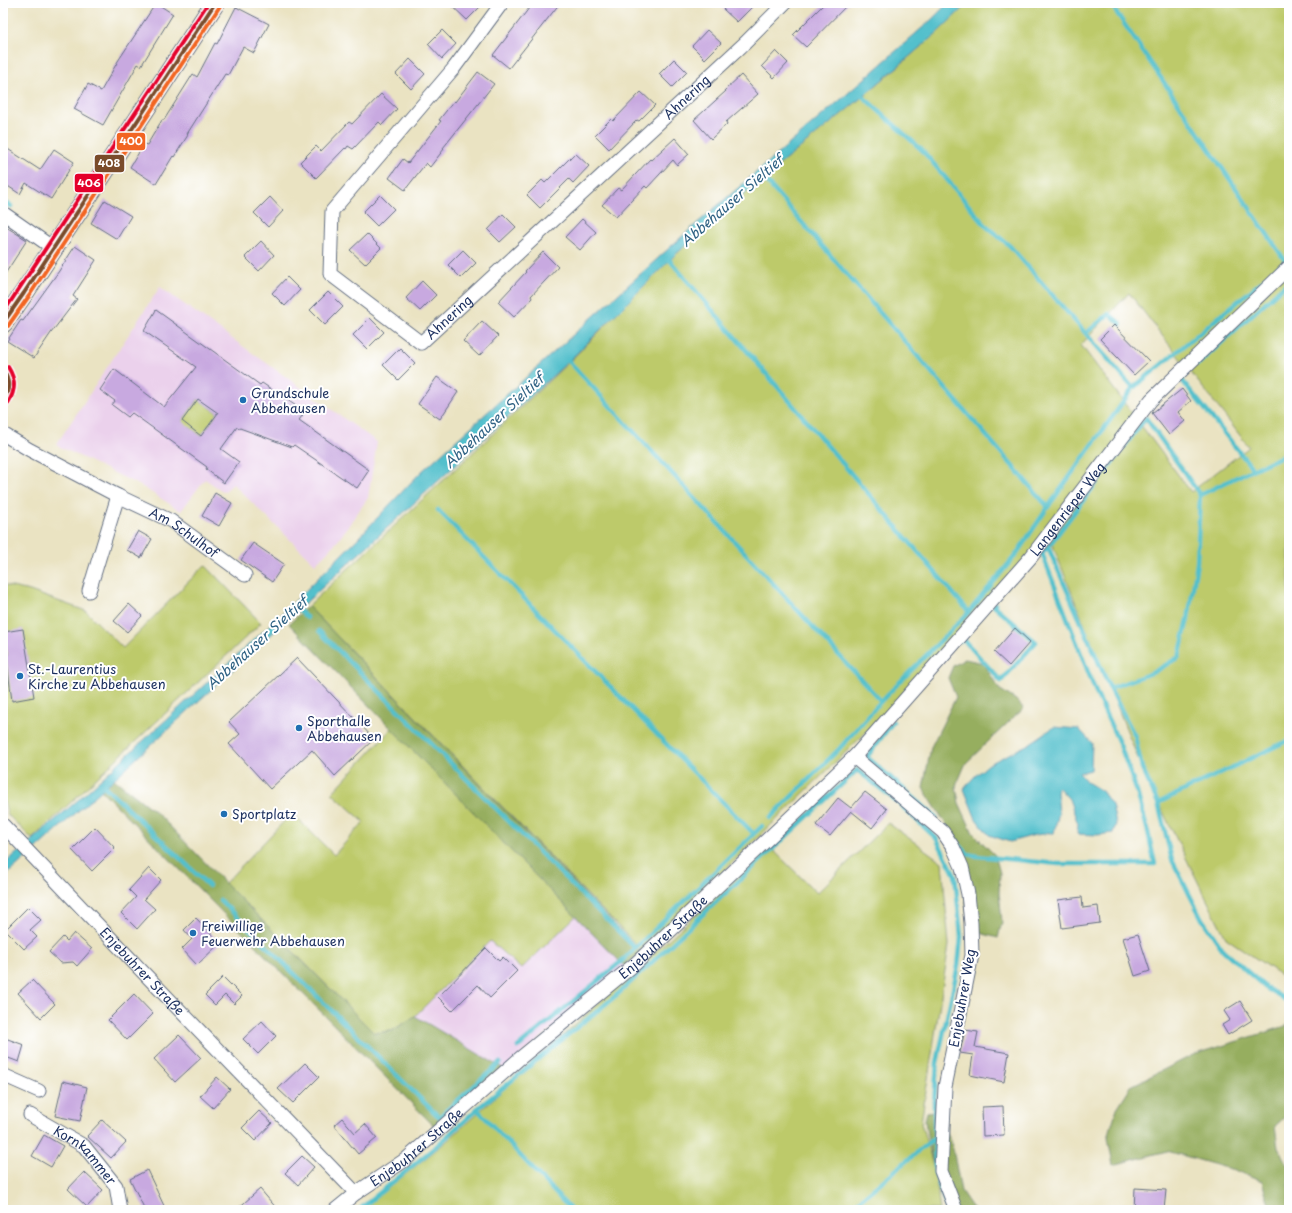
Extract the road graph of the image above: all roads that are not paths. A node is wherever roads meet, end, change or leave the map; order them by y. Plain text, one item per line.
1 (215, 3) edge
2 (502, 3) edge
3 (785, 3) edge
4 (3, 213) edge
5 (53, 248) junction
6 (1289, 267) edge
7 (3, 323) edge
8 (3, 434) edge
9 (118, 496) junction
10 (245, 575) dead end
11 (89, 591) dead end
12 (854, 757) junction
13 (3, 825) edge
14 (3, 1075) edge
15 (39, 1091) dead end
16 (30, 1115) dead end
17 (356, 1193) junction
18 (120, 1210) edge
19 (335, 1210) edge
20 (956, 1210) edge

1 - 5 main road
2 - 3 street, Ahnering
4 - 5 street
5 - 7 main road
6 - 12 street, Langenrieper Weg
8 - 9 street, Am Schulhof
9 - 10 street, Am Schulhof
9 - 11 street
12 - 17 street, Enjebuhrer Straße
12 - 20 street, Enjebuhrer Weg
13 - 17 street, Enjebuhrer Straße
14 - 15 street
16 - 18 street, Kornkammer
17 - 19 street

